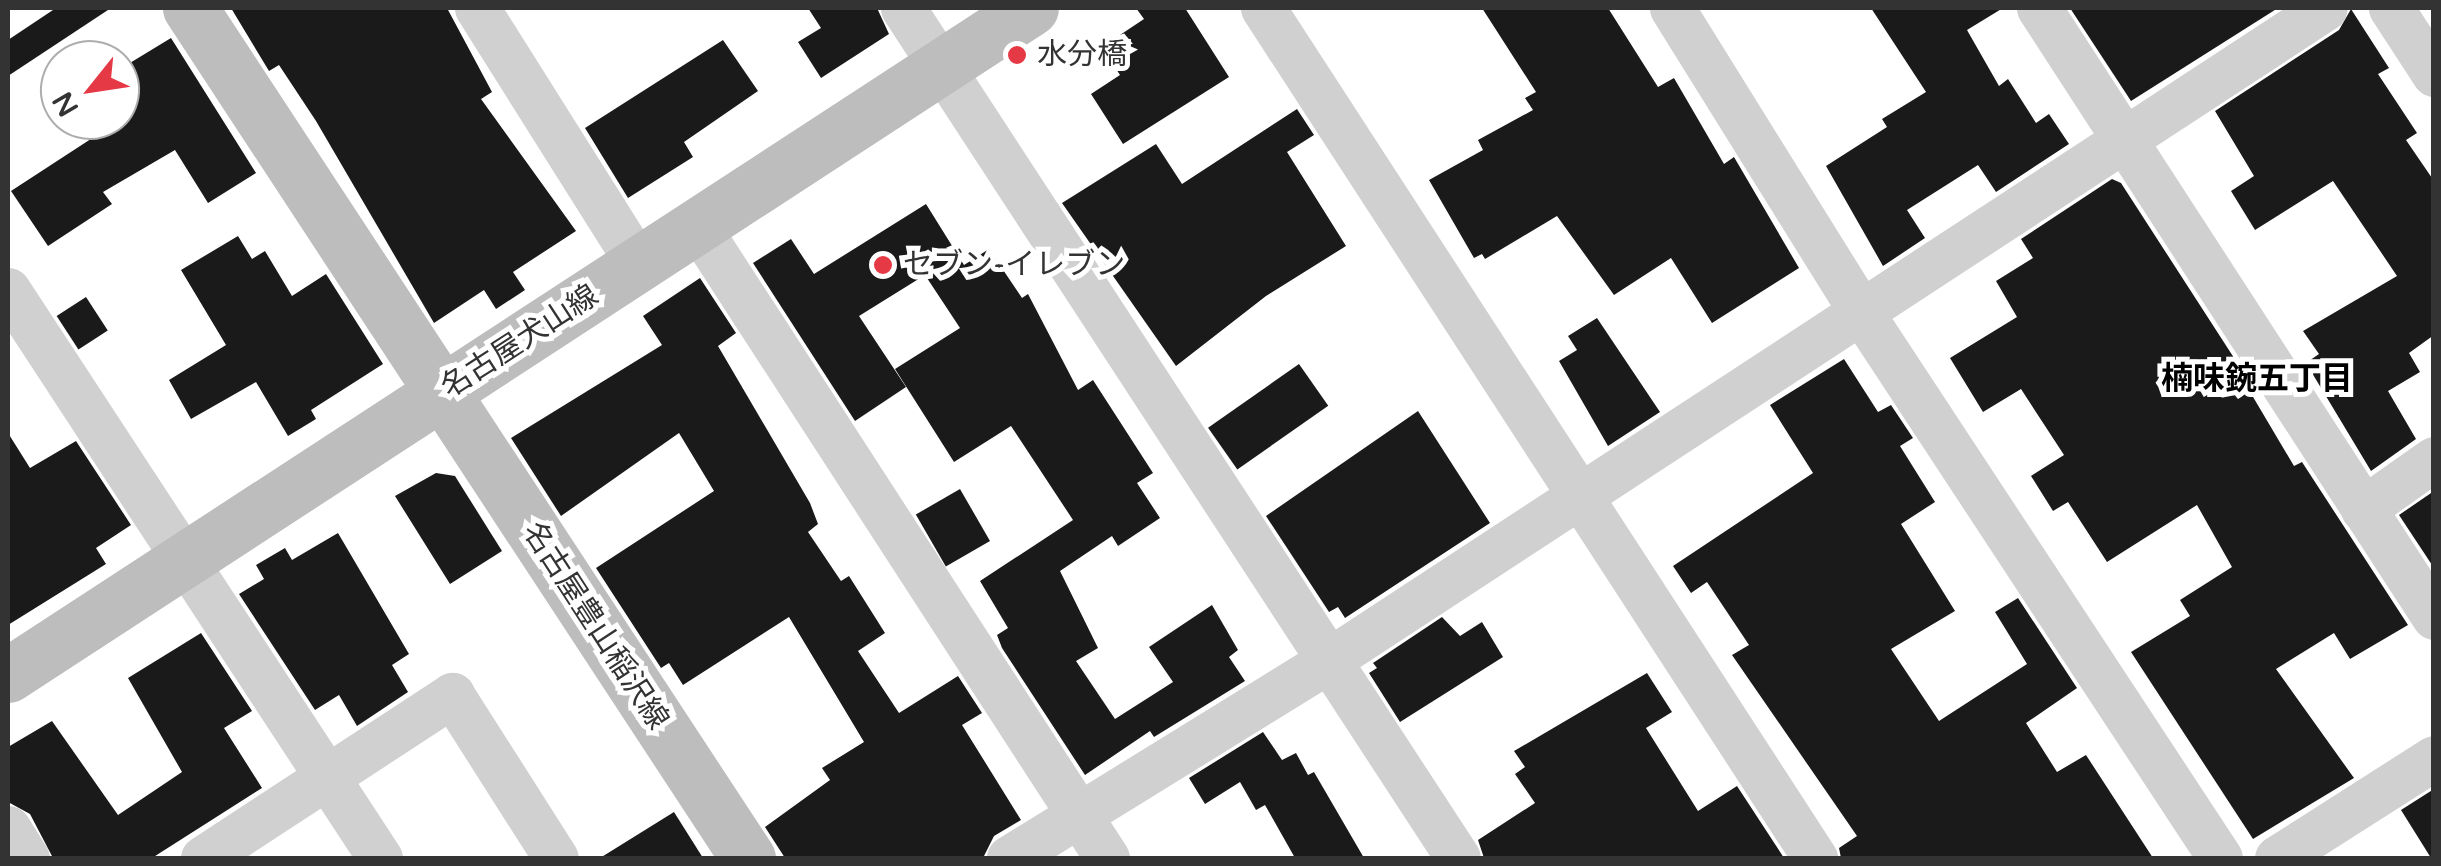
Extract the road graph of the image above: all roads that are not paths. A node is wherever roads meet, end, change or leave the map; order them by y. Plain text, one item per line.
1 (190, 8) edge
2 (477, 8) edge
3 (903, 8) edge
4 (1031, 8) edge
5 (1263, 8) edge
6 (1672, 8) edge
7 (2039, 8) edge
8 (2326, 8) edge
9 (2391, 8) edge
10 (941, 66) junction
11 (2434, 74) edge
12 (2126, 138) junction
13 (698, 226) junction
14 (639, 265) junction
15 (8, 290) edge
16 (1861, 312) junction
17 (442, 393) junction
18 (2434, 460) edge
19 (1577, 495) junction
20 (2362, 508) junction
21 (182, 560) junction
22 (2434, 617) edge
23 (1329, 660) junction
24 (8, 675) edge
25 (2434, 758) edge
26 (328, 778) junction
27 (1077, 814) junction
28 (8, 828) edge
29 (27, 858) edge
30 (203, 858) edge
31 (380, 858) edge
32 (556, 858) edge
33 (748, 858) edge
34 (1009, 858) edge
35 (1107, 858) edge
36 (1458, 858) edge
37 (1814, 858) edge
38 (2220, 858) edge
39 (2277, 858) edge

1 - 17 main road, 名古屋豊山稲沢線
2 - 14 street
3 - 10 street
4 - 10 main road, 名古屋犬山線
5 - 19 street
6 - 16 street
7 - 12 street
8 - 12 street
9 - 11 street
10 - 13 main road, 名古屋犬山線
10 - 23 street
12 - 16 street
12 - 20 street
13 - 14 main road, 名古屋犬山線
13 - 27 street
14 - 17 main road, 名古屋犬山線
15 - 21 street
16 - 19 street
16 - 38 street
17 - 21 main road, 名古屋犬山線
17 - 33 main road, 名古屋豊山稲沢線
18 - 20 street
19 - 23 street
19 - 37 street
20 - 22 street
21 - 24 main road, 名古屋犬山線
21 - 26 street
23 - 27 street
23 - 36 street
25 - 39 street
26 - 30 street
26 - 31 street
26 - 32 street
27 - 34 street
27 - 35 street
28 - 29 street

